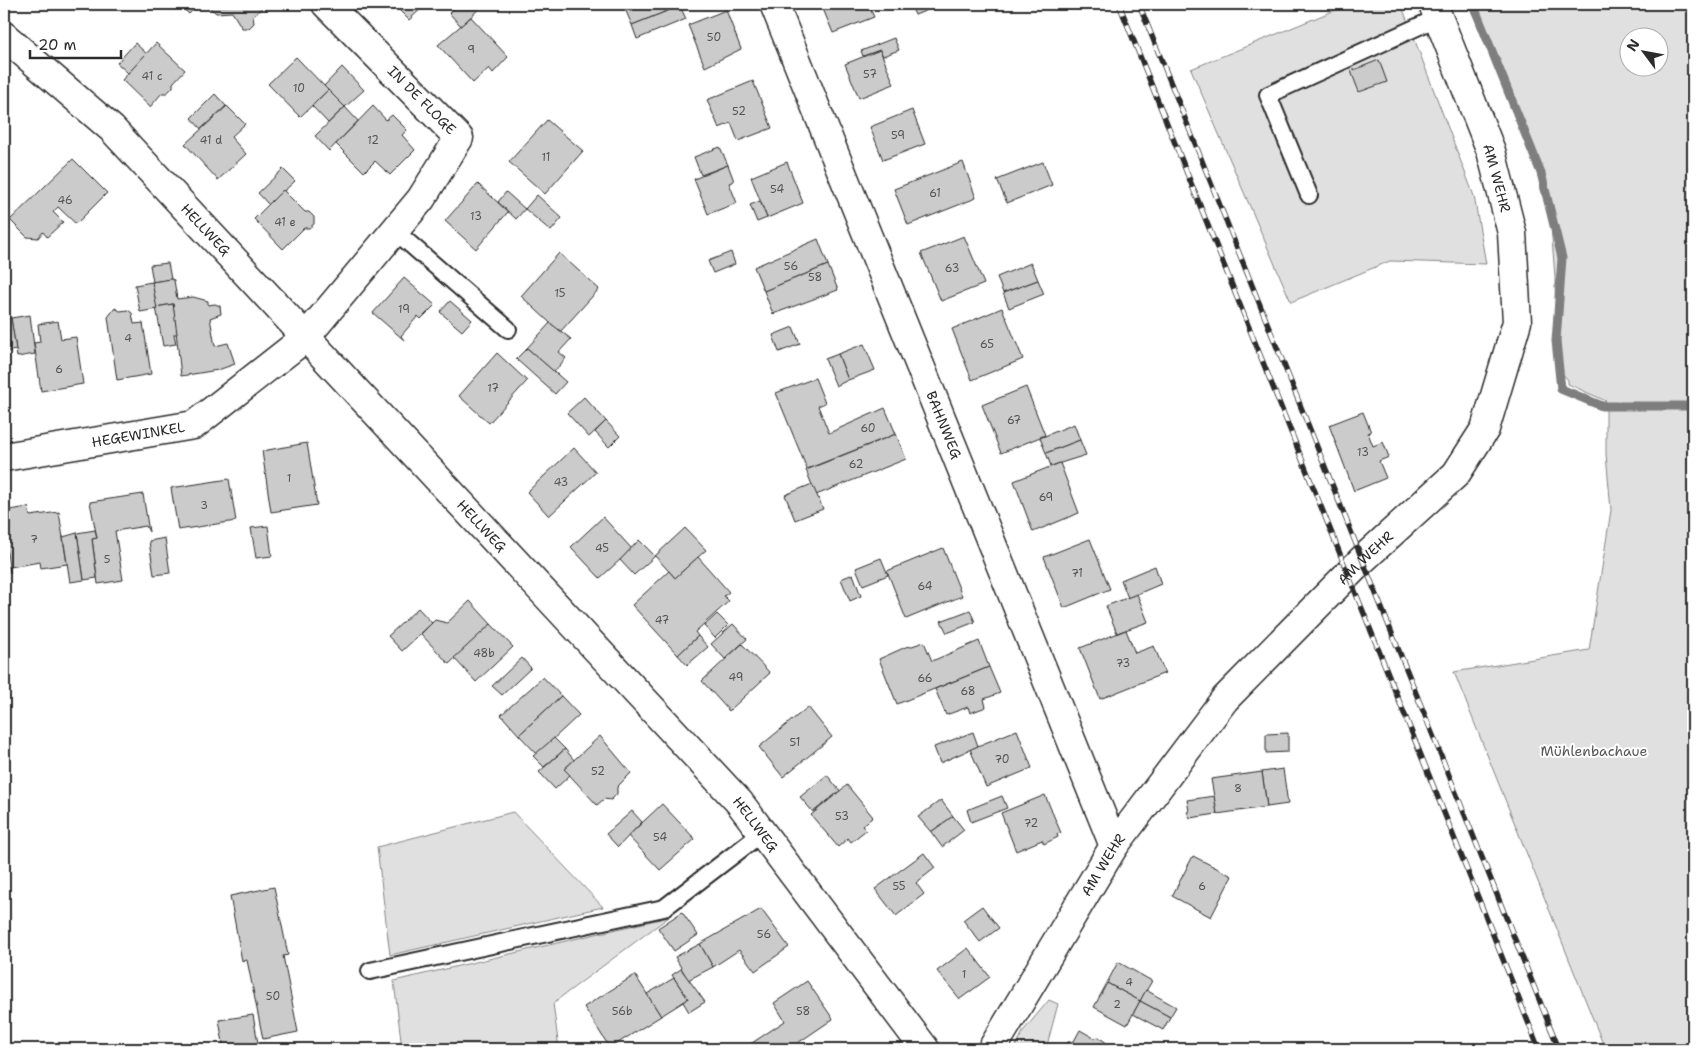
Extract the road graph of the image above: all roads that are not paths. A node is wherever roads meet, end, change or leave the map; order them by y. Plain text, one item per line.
1 (326, 4) edge
2 (774, 4) edge
3 (1436, 10) edge
4 (4, 36) edge
5 (1309, 195) dead end
6 (395, 231) junction
7 (508, 329) dead end
8 (305, 338) junction
9 (4, 457) edge
10 (762, 833) junction
11 (1114, 846) junction
12 (370, 971) dead end
13 (924, 1049) edge
14 (992, 1049) edge

1 - 6 street, IN DE FLOGE
2 - 11 street, BAHNWEG
3 - 5 lane
3 - 11 street, AM WEHR
4 - 8 street, HELLWEG
6 - 7 lane
6 - 8 street, IN DE FLOGE
8 - 9 street, HEGEWINKEL
8 - 10 street, HELLWEG
10 - 12 lane
10 - 13 street, HELLWEG
11 - 14 street, AM WEHR

